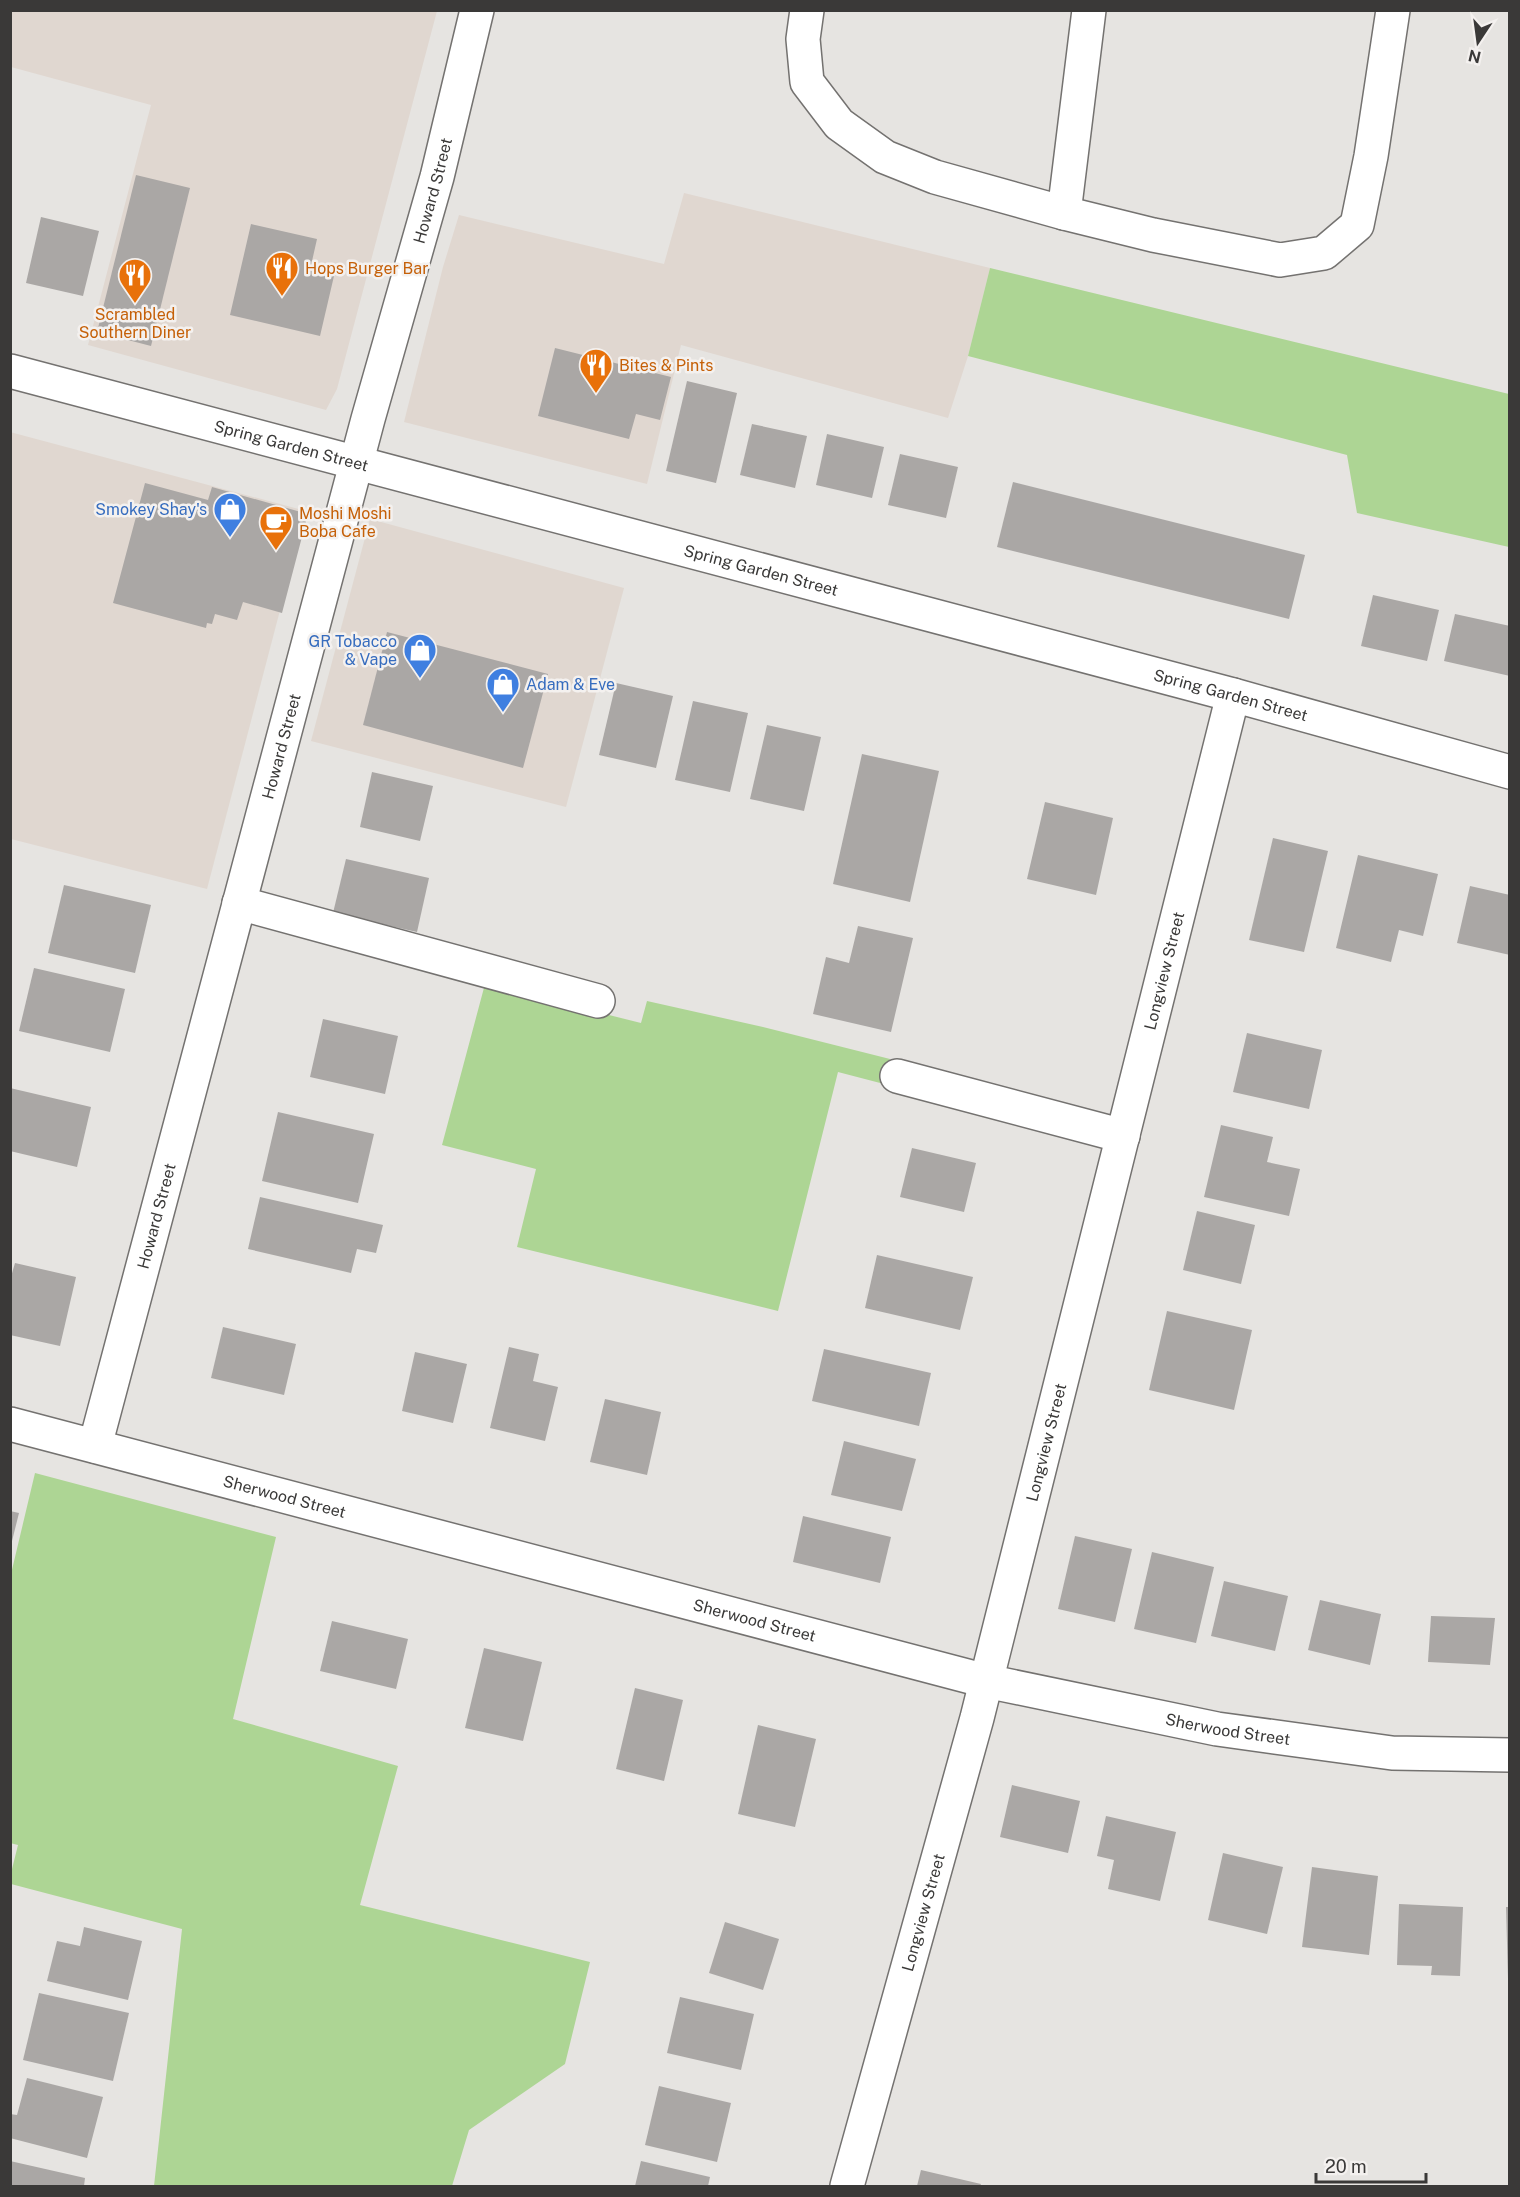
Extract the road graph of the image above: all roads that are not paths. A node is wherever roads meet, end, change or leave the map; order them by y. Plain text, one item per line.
1 (477, 10) edge
2 (807, 10) edge
3 (1089, 10) edge
4 (1393, 10) edge
5 (1064, 213) junction
6 (10, 371) edge
7 (357, 463) junction
8 (1233, 695) junction
9 (1509, 772) edge
10 (239, 903) junction
11 (598, 1001) dead end
12 (897, 1076) dead end
13 (1123, 1136) junction
14 (10, 1424) edge
15 (95, 1446) junction
16 (986, 1681) junction
17 (1509, 1755) edge
18 (847, 2187) edge

1 - 7 street, Howard Street
2 - 5 street
3 - 5 street
4 - 5 street
6 - 7 street, Spring Garden Street
7 - 8 street, Spring Garden Street
7 - 10 street, Howard Street
8 - 9 street, Spring Garden Street
8 - 13 street, Longview Street
10 - 11 street
10 - 15 street, Howard Street
12 - 13 street
13 - 16 street, Longview Street
14 - 15 street, Sherwood Street
15 - 16 street, Sherwood Street
16 - 17 street, Sherwood Street
16 - 18 street, Longview Street

